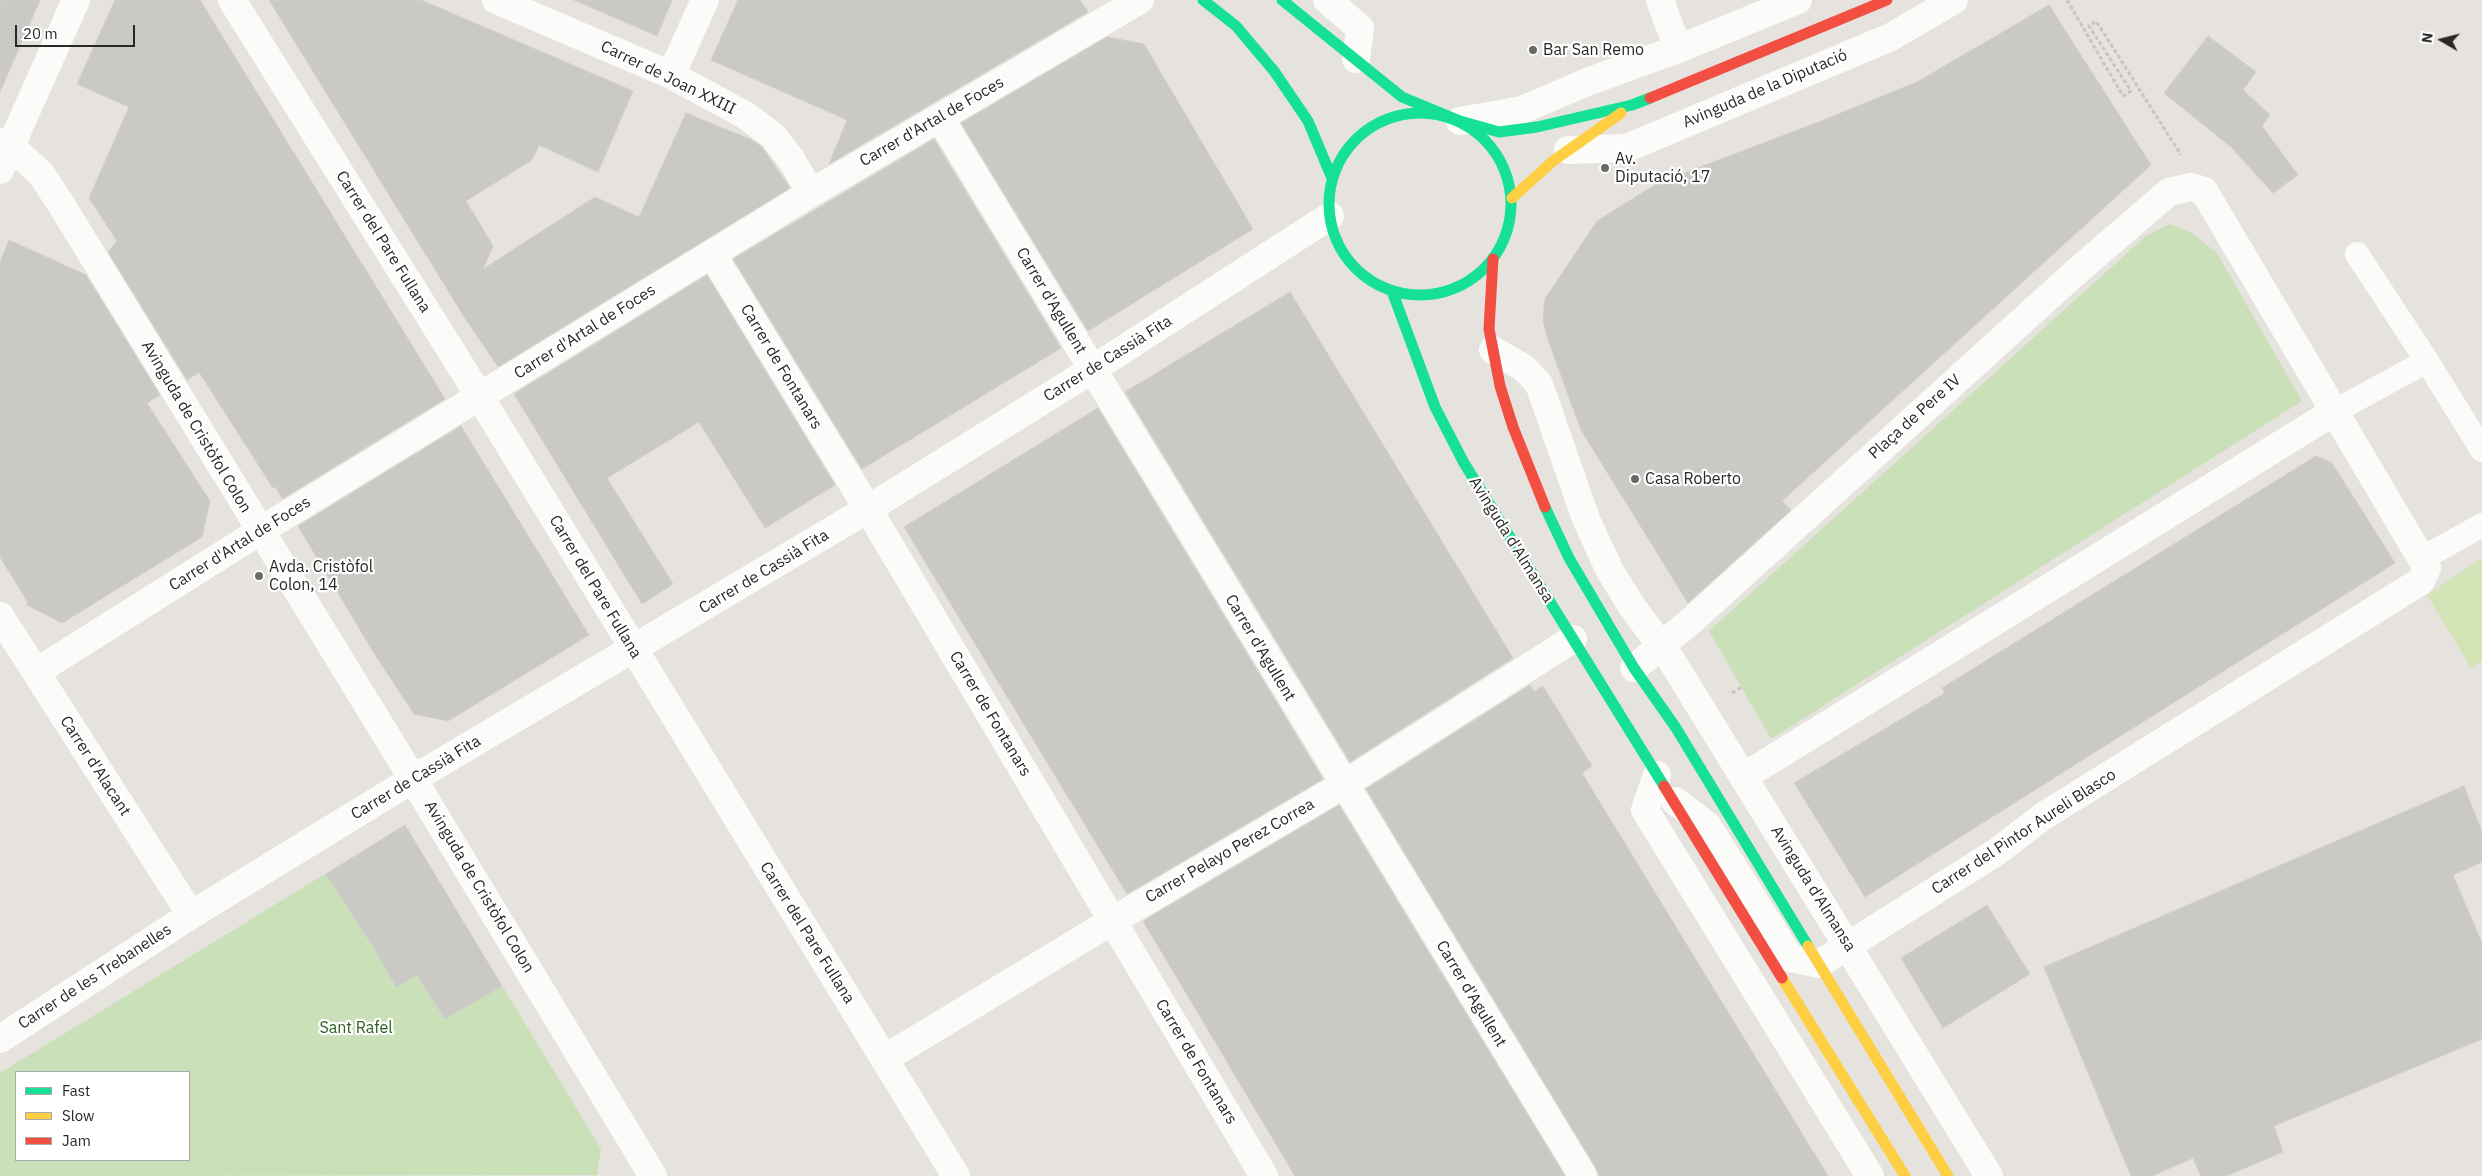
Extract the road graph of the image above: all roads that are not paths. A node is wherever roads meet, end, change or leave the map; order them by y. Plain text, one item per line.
1 (76, 0) edge
2 (232, 0) edge
3 (496, 0) edge
4 (705, 0) edge
5 (1140, 0) edge
6 (1203, 0) edge
7 (1282, 0) edge
8 (1327, 0) edge
9 (1660, 0) edge
10 (1798, 0) edge
11 (1887, 0) edge
12 (1954, 0) edge
13 (1678, 49) junction
14 (1356, 59) junction
15 (671, 75) junction
16 (1632, 105) junction
17 (940, 118) junction
18 (1460, 121) junction
19 (1568, 150) junction
20 (4, 153) edge
21 (1332, 178) junction
22 (811, 193) junction
23 (1512, 198) junction
24 (1330, 216) junction
25 (712, 254) junction
26 (2357, 254) dead end
27 (1493, 260) junction
28 (1392, 292) junction
29 (1493, 350) junction
30 (2427, 361) junction
31 (1093, 369) junction
32 (480, 397) junction
33 (2335, 411) junction
34 (2482, 450) edge
35 (868, 509) junction
36 (2482, 525) edge
37 (260, 531) junction
38 (2422, 569) junction
39 (1631, 605) junction
40 (0, 616) edge
41 (1573, 639) junction
42 (1661, 645) junction
43 (633, 649) junction
44 (1634, 668) junction
45 (36, 672) junction
46 (1657, 775) junction
47 (1743, 777) junction
48 (413, 779) junction
49 (1343, 785) junction
50 (1675, 801) junction
51 (191, 916) junction
52 (1112, 921) junction
53 (1848, 945) junction
54 (1819, 964) junction
55 (0, 1039) edge
56 (884, 1059) junction
57 (653, 1176) edge
58 (956, 1176) edge
59 (1264, 1176) edge
60 (1583, 1176) edge
61 (1870, 1176) edge
62 (1905, 1176) edge
63 (1948, 1176) edge
64 (1989, 1176) edge

1 - 20 street
2 - 32 street, Carrer del Pare Fullana
3 - 15 street, Carrer de Joan XXIII
4 - 15 street
5 - 17 street, Carrer d'Artal de Foces
6 - 21 street
7 - 14 street
8 - 14 street
9 - 13 street
10 - 13 street
11 - 16 street
12 - 19 street, Avinguda de la Diputació
13 - 18 street
14 - 18 street
15 - 22 street, Carrer de Joan XXIII
16 - 18 street
16 - 19 street
17 - 22 street, Carrer d'Artal de Foces
17 - 31 street, Carrer d'Agullent
18 - 21 street
18 - 23 street
19 - 23 street
20 - 37 street, Avinguda de Cristòfol Colon
21 - 24 street
22 - 25 street, Carrer d'Artal de Foces
23 - 27 street
24 - 28 street
24 - 31 street, Carrer de Cassià Fita
25 - 32 street, Carrer d'Artal de Foces
25 - 35 street, Carrer de Fontanars
26 - 30 lane
27 - 28 street
27 - 29 street, Avinguda d'Almansa
28 - 41 street, Avinguda d'Almansa
29 - 39 street, Avinguda d'Almansa
29 - 44 street, Avinguda d'Almansa
30 - 33 lane
30 - 34 lane
31 - 35 street, Carrer de Cassià Fita
31 - 49 street, Carrer d'Agullent
32 - 37 street, Carrer d'Artal de Foces
32 - 43 street, Carrer del Pare Fullana
33 - 38 street
33 - 42 street, Plaça de Pere IV
33 - 47 street
35 - 43 street, Carrer de Cassià Fita
35 - 52 street, Carrer de Fontanars
36 - 38 lane
37 - 45 street, Carrer d'Artal de Foces
37 - 48 street, Avinguda de Cristòfol Colon
38 - 53 street, Carrer del Pintor Aureli Blasco
39 - 42 street, Avinguda d'Almansa
39 - 44 street, Avinguda d'Almansa
40 - 45 street, Carrer d'Alacant
41 - 46 street, Avinguda d'Almansa
41 - 49 street, Carrer Pelayo Perez Correa
42 - 44 street, Plaça de Pere IV
42 - 47 street, Avinguda d'Almansa
43 - 48 street, Carrer de Cassià Fita
43 - 56 street, Carrer del Pare Fullana
44 - 54 street, Avinguda d'Almansa
45 - 51 street, Carrer d'Alacant
46 - 50 street, Avinguda d'Almansa
46 - 61 street
47 - 53 street, Avinguda d'Almansa
48 - 51 street, Carrer de Cassià Fita
48 - 57 street, Avinguda de Cristòfol Colon
49 - 52 street, Carrer Pelayo Perez Correa
49 - 60 street, Carrer d'Agullent
50 - 54 street
50 - 62 street, Avinguda d'Almansa
51 - 55 street, Carrer de les Trebanelles
52 - 56 street, Carrer Pelayo Perez Correa
52 - 59 street, Carrer de Fontanars
53 - 54 street, Carrer del Pintor Aureli Blasco
53 - 64 street, Avinguda d'Almansa
54 - 63 street, Avinguda d'Almansa
56 - 58 street, Carrer del Pare Fullana

